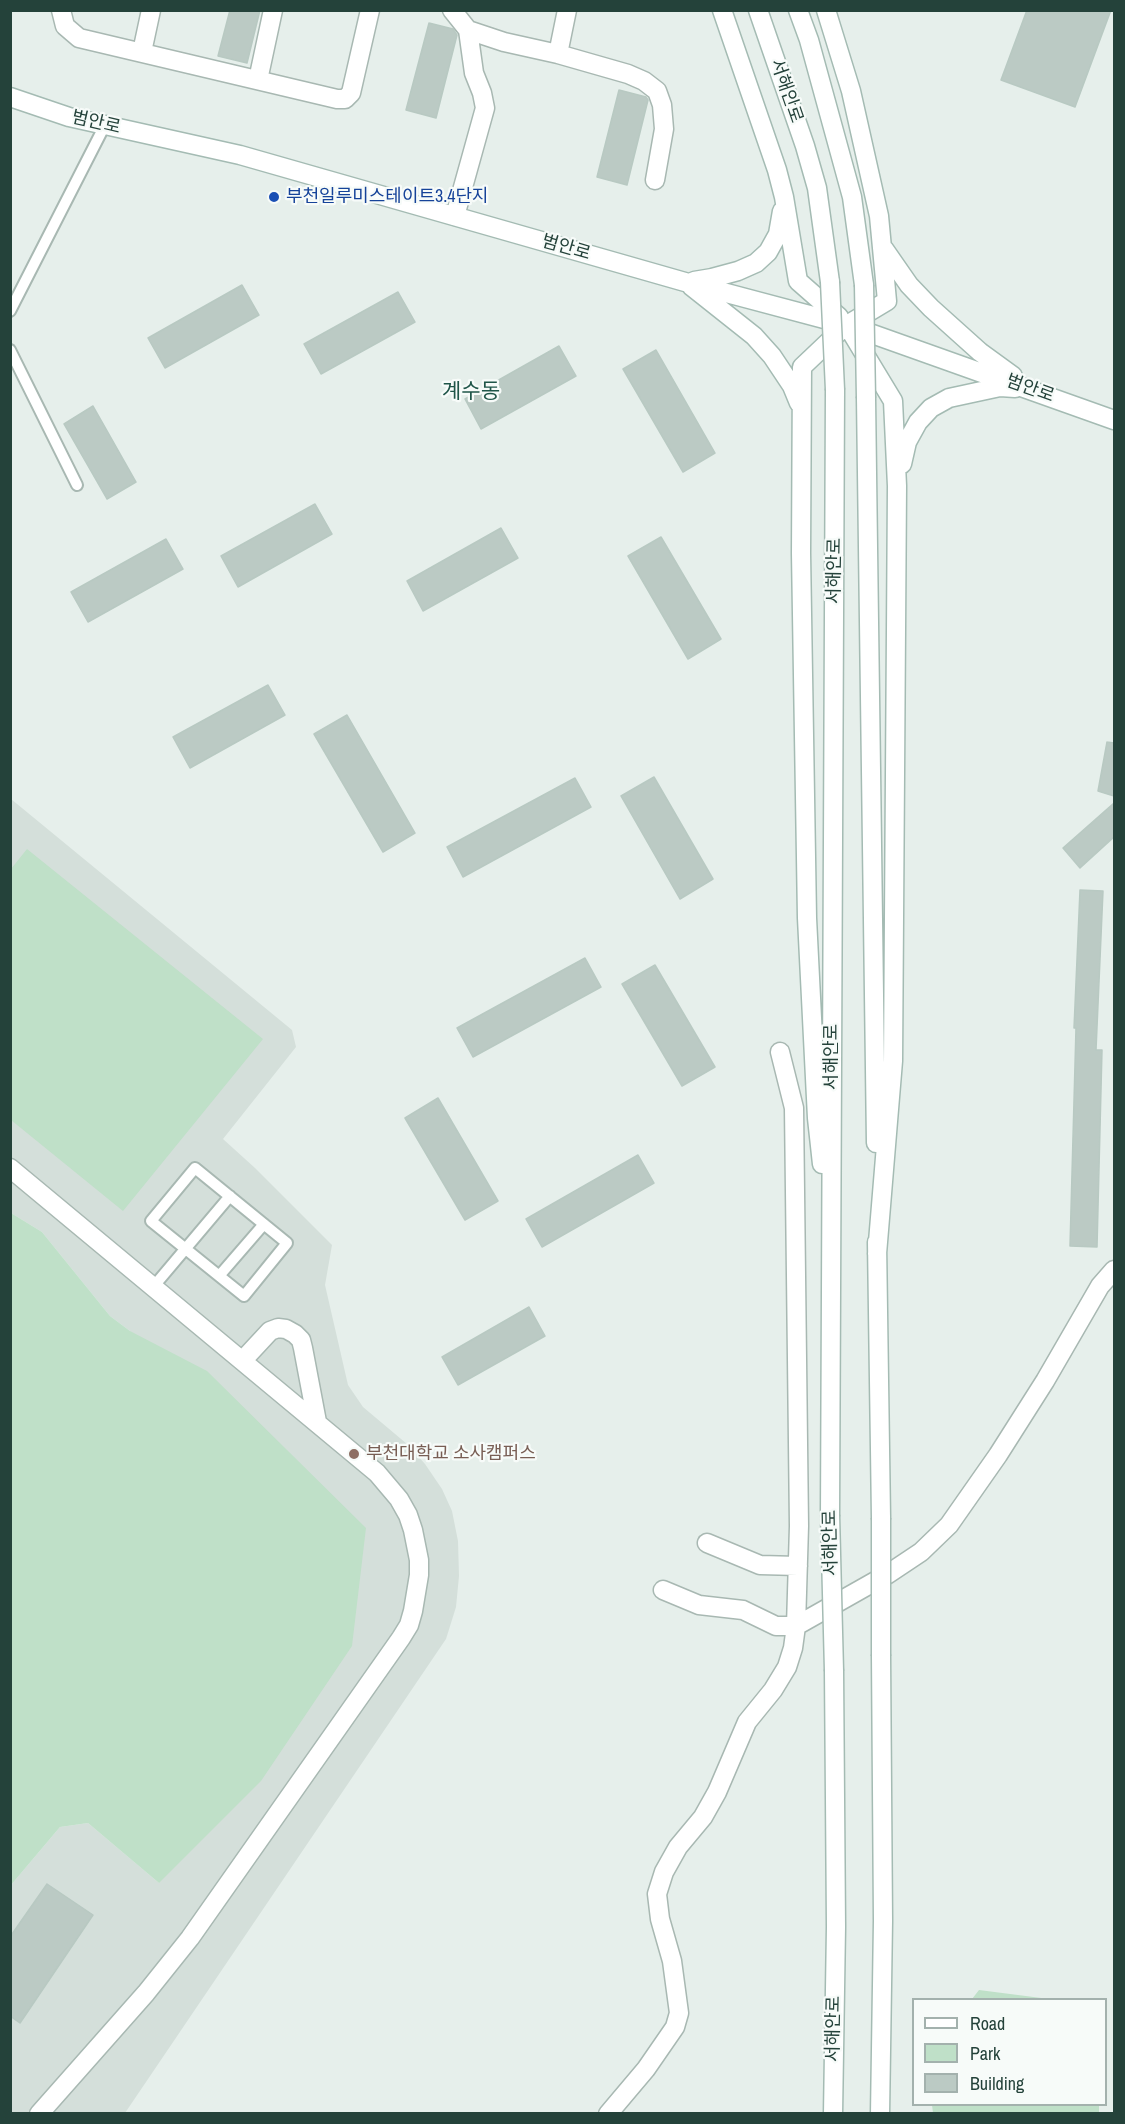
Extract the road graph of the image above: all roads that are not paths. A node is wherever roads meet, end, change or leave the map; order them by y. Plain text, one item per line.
1 (61, 10) edge
2 (151, 10) edge
3 (273, 10) edge
4 (370, 10) edge
5 (452, 10) edge
6 (567, 10) edge
7 (722, 10) edge
8 (758, 10) edge
9 (798, 10) edge
10 (826, 10) edge
11 (468, 30) junction
12 (142, 52) junction
13 (558, 54) junction
14 (258, 80) junction
15 (10, 97) edge
16 (105, 125) junction
17 (655, 180) dead end
18 (784, 197) junction
19 (455, 216) junction
20 (884, 249) junction
21 (685, 282) junction
22 (10, 311) edge
23 (847, 325) junction
24 (10, 350) edge
25 (1029, 388) junction
26 (802, 413) junction
27 (1114, 420) edge
28 (77, 485) dead end
29 (897, 486) junction
30 (780, 1052) dead end
31 (10, 1167) edge
32 (230, 1197) junction
33 (264, 1224) junction
34 (186, 1249) junction
35 (877, 1254) junction
36 (831, 1255) junction
37 (1114, 1270) edge
38 (219, 1276) junction
39 (154, 1286) junction
40 (243, 1360) junction
41 (317, 1422) junction
42 (707, 1543) dead end
43 (798, 1566) junction
44 (663, 1590) dead end
45 (796, 1626) junction
46 (39, 2114) edge
47 (608, 2114) edge
48 (833, 2114) edge
49 (880, 2114) edge

1 - 12 main road
2 - 12 main road
3 - 14 main road
4 - 14 main road
5 - 11 main road
6 - 13 main road
7 - 18 main road
8 - 36 main road, 서해안로, bridge
9 - 35 main road, 서해안로, bridge
10 - 20 main road
11 - 13 main road
11 - 19 main road
12 - 14 main road
13 - 17 main road
15 - 16 main road, 범안로
16 - 19 main road, 범안로
16 - 22 lane
18 - 21 main road
18 - 23 main road
19 - 21 main road, 범안로
20 - 23 main road
20 - 25 main road
21 - 23 main road, 범안로
21 - 26 main road
23 - 25 main road, 범안로
23 - 26 main road
23 - 29 main road
24 - 28 lane
25 - 27 main road, 범안로
25 - 29 main road
26 - 36 main road
29 - 35 main road
30 - 43 main road
31 - 39 main road
32 - 33 lane
32 - 34 lane
32 - 34 lane
33 - 38 lane
33 - 38 lane
34 - 38 lane
34 - 39 lane
35 - 49 main road, 서해안로, bridge
36 - 48 main road, 서해안로, bridge
37 - 45 main road
39 - 40 main road
40 - 41 main road
40 - 41 main road
41 - 46 main road
42 - 43 main road
43 - 45 main road
44 - 45 main road
45 - 47 main road

